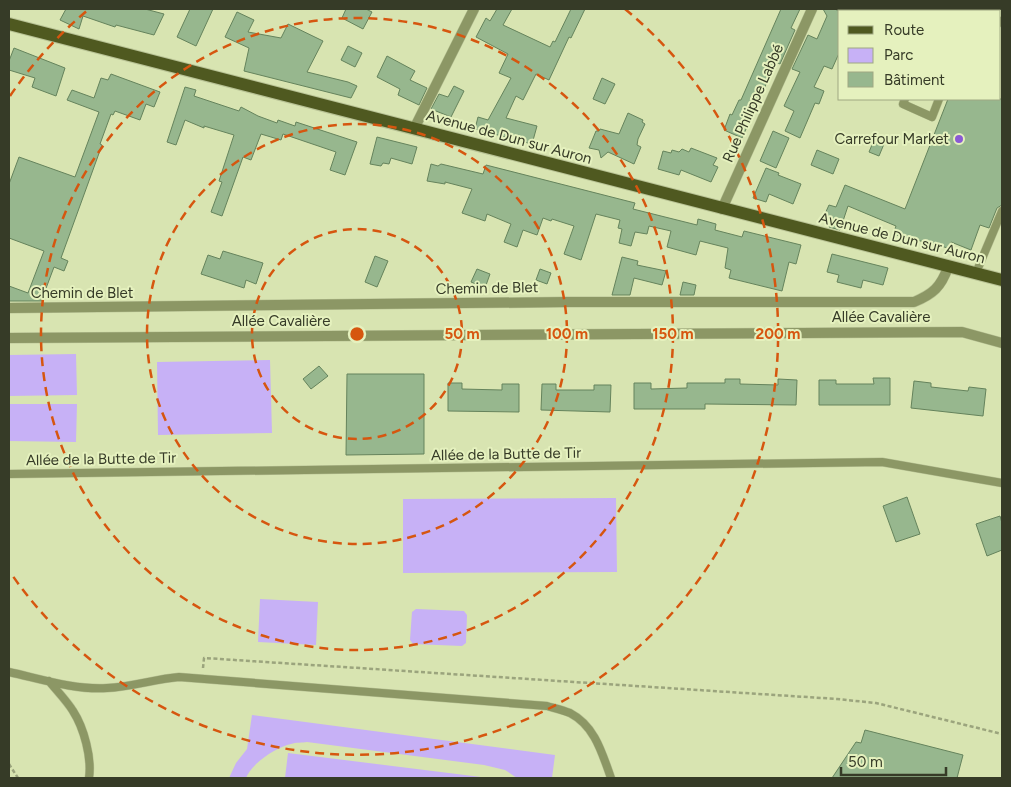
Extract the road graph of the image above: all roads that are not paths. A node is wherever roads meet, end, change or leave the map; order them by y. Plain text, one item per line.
1 (474, 9) edge
2 (812, 9) edge
3 (9, 24) edge
4 (905, 100) edge
5 (940, 100) edge
6 (414, 129) junction
7 (722, 209) junction
8 (1002, 211) edge
9 (948, 267) junction
10 (976, 274) junction
11 (1002, 280) edge
12 (9, 308) edge
13 (9, 338) edge
14 (1002, 343) edge
15 (9, 474) edge
16 (1002, 483) edge
17 (9, 672) edge
18 (49, 681) junction
19 (89, 778) edge
20 (611, 778) edge

1 - 6 street
2 - 7 street, Rue Philippe Labbé
3 - 6 main road, Avenue de Dun sur Auron
4 - 5 lane
6 - 7 main road, Avenue de Dun sur Auron
7 - 9 main road, Avenue de Dun sur Auron
8 - 10 lane
9 - 10 main road, Avenue de Dun sur Auron
9 - 12 street, Chemin de Blet
10 - 11 main road, Avenue de Dun sur Auron
13 - 14 street, Allée Cavalière
15 - 16 lane, Allée de la Butte de Tir
17 - 18 lane
18 - 19 lane
18 - 20 lane

